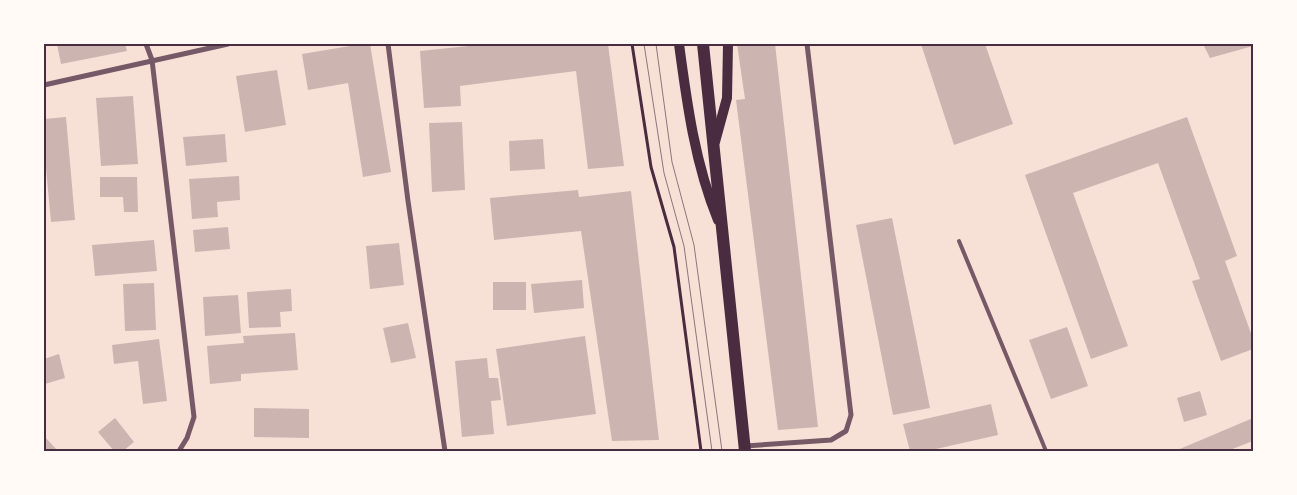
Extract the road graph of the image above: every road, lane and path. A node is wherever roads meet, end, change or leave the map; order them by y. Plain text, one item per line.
1 (146, 44) edge
2 (228, 44) edge
3 (388, 44) edge
4 (632, 44) edge
5 (679, 44) edge
6 (703, 44) edge
7 (728, 44) edge
8 (807, 44) edge
9 (152, 60) junction
10 (44, 85) edge
11 (713, 150) junction
12 (721, 227) junction
13 (958, 241) dead end
14 (745, 449) edge
15 (180, 451) edge
16 (445, 451) edge
17 (701, 451) edge
18 (1046, 451) edge

1 - 9 street
2 - 9 street
3 - 16 street
4 - 17 path
5 - 12 main road
6 - 11 main road
7 - 11 main road
8 - 14 street
9 - 10 street
9 - 15 street
11 - 12 main road
12 - 14 main road
13 - 18 lane

